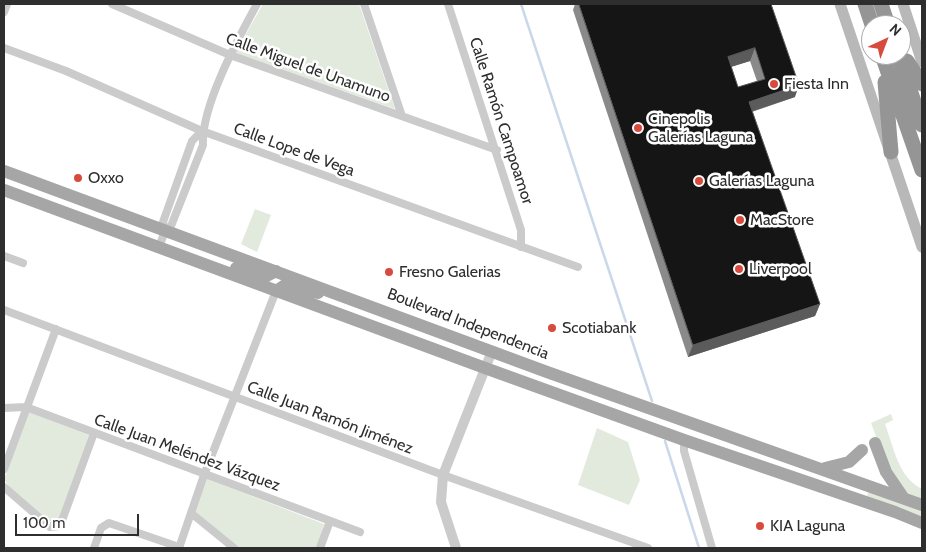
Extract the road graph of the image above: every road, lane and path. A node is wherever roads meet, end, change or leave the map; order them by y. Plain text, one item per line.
1 (7, 4) edge
2 (112, 4) edge
3 (257, 4) edge
4 (364, 4) edge
5 (448, 4) edge
6 (840, 4) edge
7 (902, 4) edge
8 (4, 12) edge
9 (4, 48) edge
10 (230, 55) junction
11 (922, 62) edge
12 (883, 65) edge
13 (885, 65) edge
14 (901, 65) edge
15 (910, 65) edge
16 (922, 84) edge
17 (402, 116) junction
18 (922, 125) edge
19 (202, 131) junction
20 (496, 150) junction
21 (891, 152) junction
22 (922, 170) edge
23 (4, 171) edge
24 (4, 176) edge
25 (24, 179) junction
26 (4, 190) edge
27 (165, 231) junction
28 (521, 247) junction
29 (922, 247) edge
30 (159, 248) junction
31 (4, 256) edge
32 (23, 263) dead end
33 (578, 267) dead end
34 (220, 270) junction
35 (276, 271) junction
36 (276, 291) junction
37 (352, 298) junction
38 (4, 310) edge
39 (56, 329) junction
40 (492, 351) junction
41 (485, 368) junction
42 (234, 397) junction
43 (26, 407) junction
44 (4, 408) edge
45 (605, 411) junction
46 (658, 411) junction
47 (94, 433) junction
48 (684, 440) junction
49 (875, 443) dead end
50 (862, 450) dead end
51 (822, 468) junction
52 (4, 469) edge
53 (204, 475) junction
54 (444, 476) junction
55 (4, 487) edge
56 (903, 497) junction
57 (922, 505) edge
58 (191, 513) junction
59 (330, 521) junction
60 (922, 523) edge
61 (360, 532) dead end
62 (94, 548) edge
63 (179, 548) edge
64 (234, 548) edge
65 (320, 548) edge
66 (456, 548) edge
67 (648, 548) edge
68 (712, 548) edge

1 - 8 street
2 - 10 street, Calle Miguel de Unamuno
3 - 10 street
4 - 17 street
5 - 20 street, Calle Ramón Campoamor
6 - 21 main road
7 - 11 main road
9 - 19 street, Calle Lope de Vega
10 - 17 street, Calle Miguel de Unamuno
10 - 19 street
12 - 21 highway
13 - 22 highway
14 - 18 highway
15 - 16 highway
17 - 20 street, Calle Miguel de Unamuno
19 - 27 street
19 - 28 street, Calle Lope de Vega
20 - 28 street, Calle Ramón Campoamor
21 - 29 main road
23 - 25 main road, Boulevard Independencia
24 - 25 main road
25 - 27 main road, Boulevard Independencia
26 - 30 main road, Boulevard Independencia
27 - 30 street
27 - 35 main road, Boulevard Independencia
28 - 33 street, Calle Lope de Vega
30 - 34 main road, Boulevard Independencia
31 - 32 street
34 - 35 main road
34 - 36 main road, Boulevard Independencia
35 - 37 main road, Boulevard Independencia
36 - 37 main road
36 - 41 main road, Boulevard Independencia
36 - 42 street
37 - 40 main road, Boulevard Independencia
38 - 39 street, Calle Juan Ramón Jiménez
39 - 42 street, Calle Juan Ramón Jiménez
39 - 43 street
40 - 41 street
40 - 46 main road, Boulevard Independencia
41 - 45 main road, Boulevard Independencia
41 - 54 street
42 - 53 street
42 - 54 street, Calle Juan Ramón Jiménez
43 - 44 street, Calle Juan Meléndez Vázquez
43 - 47 street, Calle Juan Meléndez Vázquez
43 - 52 street
45 - 46 main road
45 - 48 main road, Boulevard Independencia
46 - 51 main road, Boulevard Independencia
47 - 53 street, Calle Juan Meléndez Vázquez
47 - 55 street
48 - 60 main road, Boulevard Independencia
48 - 68 street
49 - 56 main road
50 - 51 main road
51 - 56 main road, Boulevard Independencia
53 - 58 street
53 - 59 street, Calle Juan Meléndez Vázquez
54 - 66 street
54 - 67 street, Calle Juan Ramón Jiménez
56 - 57 main road, Boulevard Independencia
58 - 63 street
58 - 64 street
59 - 61 street, Calle Juan Meléndez Vázquez
59 - 65 street
62 - 63 street

